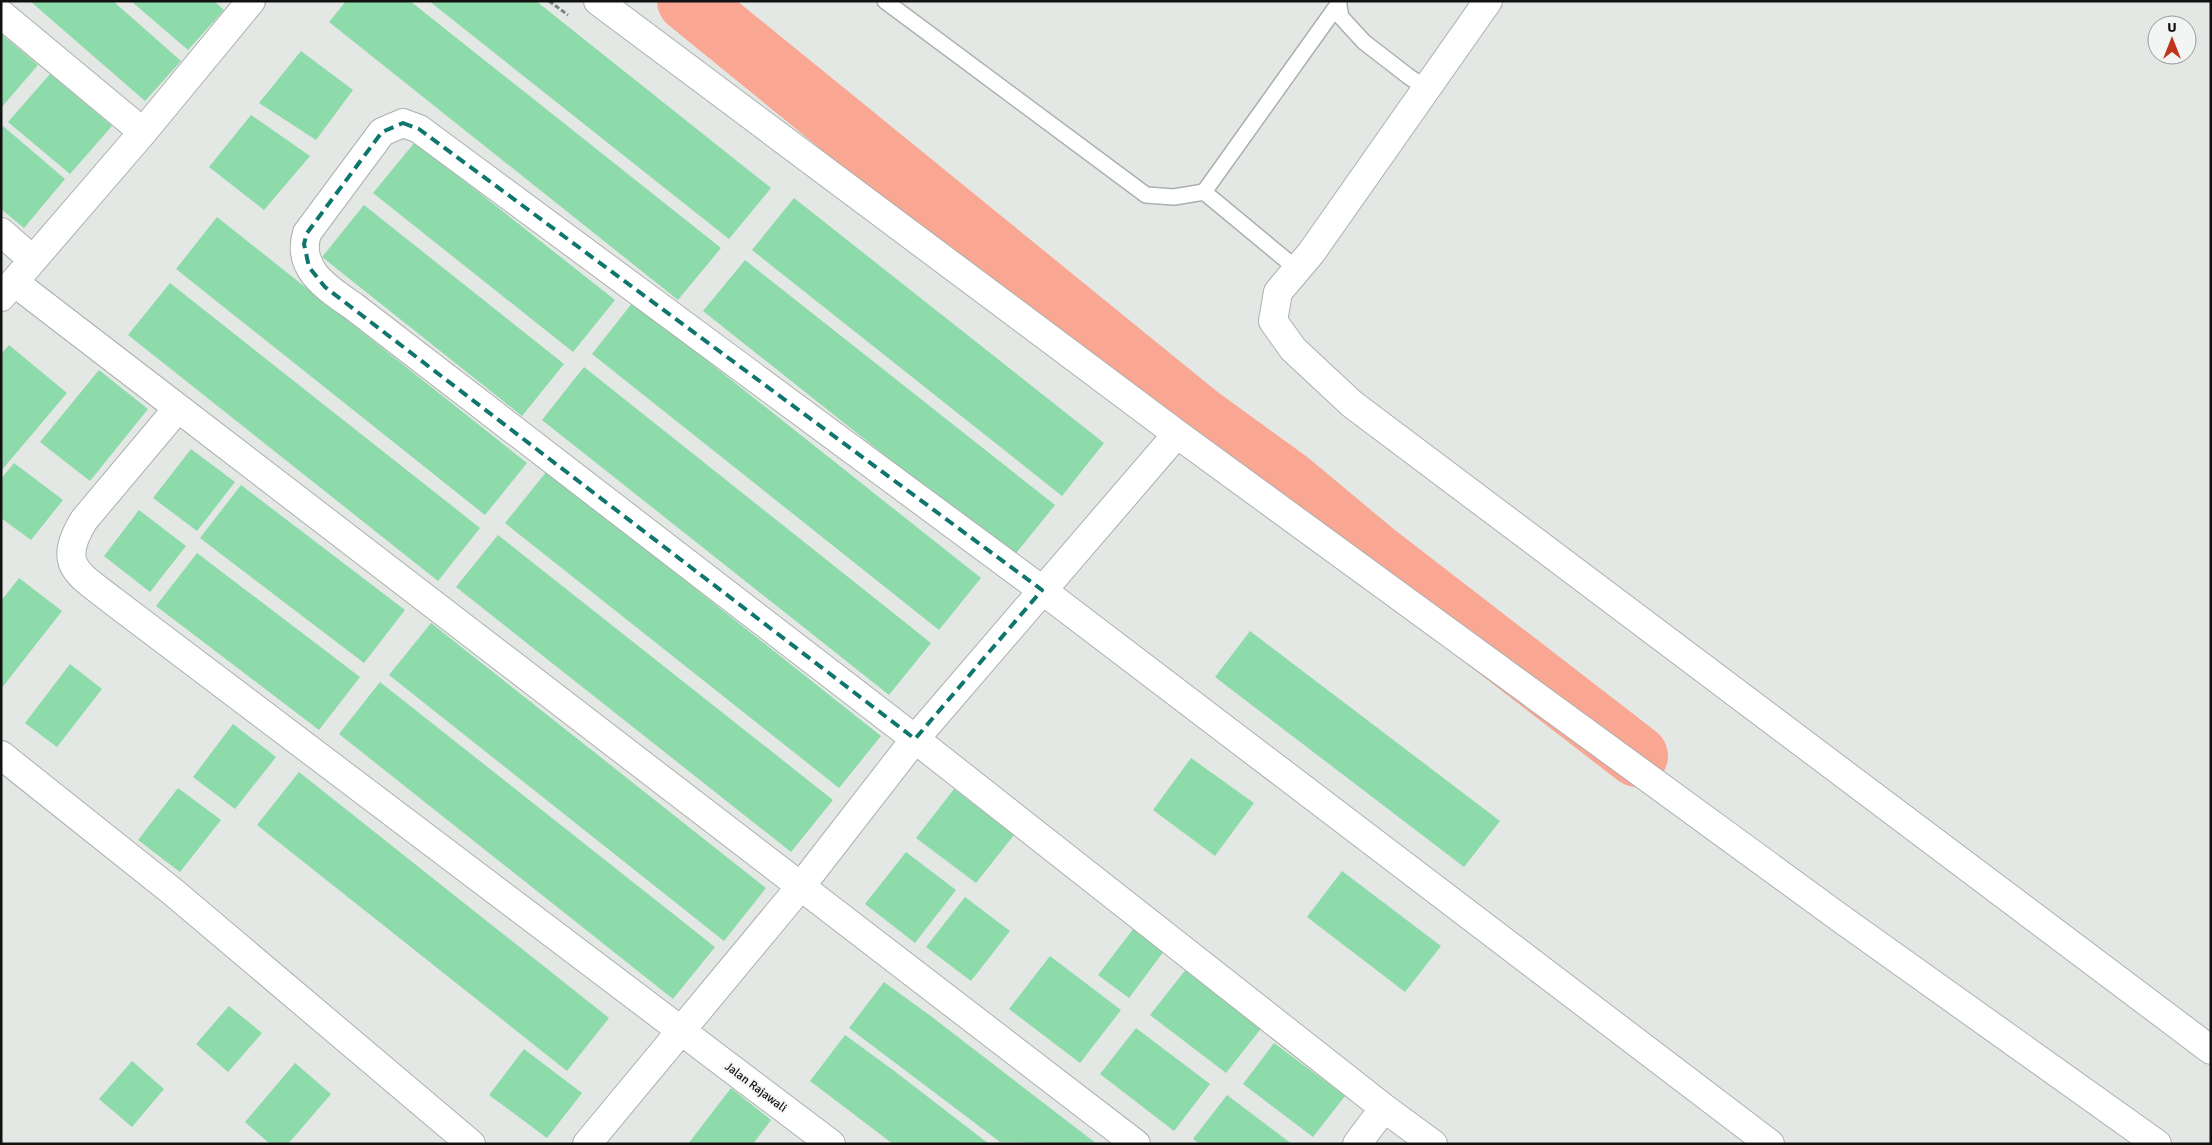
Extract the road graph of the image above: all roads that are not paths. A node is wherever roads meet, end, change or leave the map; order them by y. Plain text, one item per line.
1 (251, 1) edge
2 (598, 1) edge
3 (884, 1) edge
4 (1488, 1) edge
5 (1339, 2) edge
6 (1, 14) edge
7 (1417, 83) junction
8 (143, 132) junction
9 (1204, 192) junction
10 (1, 232) edge
11 (34, 260) junction
12 (1297, 270) junction
13 (8, 289) edge
14 (178, 408) junction
15 (1177, 434) junction
16 (1042, 590) junction
17 (915, 739) junction
18 (1, 754) edge
19 (801, 886) junction
20 (681, 1031) junction
21 (2211, 1050) edge
22 (1384, 1108) junction
23 (471, 1144) edge
24 (587, 1144) edge
25 (831, 1144) edge
26 (1136, 1144) edge
27 (1357, 1144) edge
28 (1432, 1144) edge
29 (1770, 1144) edge
30 (2157, 1144) edge

1 - 8 street
2 - 15 street
3 - 9 lane
4 - 7 street
5 - 7 lane
5 - 9 lane
6 - 8 street
7 - 12 street
8 - 11 street
9 - 12 lane
10 - 11 street
11 - 13 street
12 - 21 street
13 - 14 street
14 - 19 street
14 - 20 street, Jalan Rajawali
15 - 16 street
15 - 30 street
16 - 17 street
16 - 17 street
16 - 29 street
17 - 19 street
17 - 22 street
18 - 23 street
19 - 20 street
19 - 26 street
20 - 24 street
20 - 25 street, Jalan Rajawali
22 - 27 street
22 - 28 street

